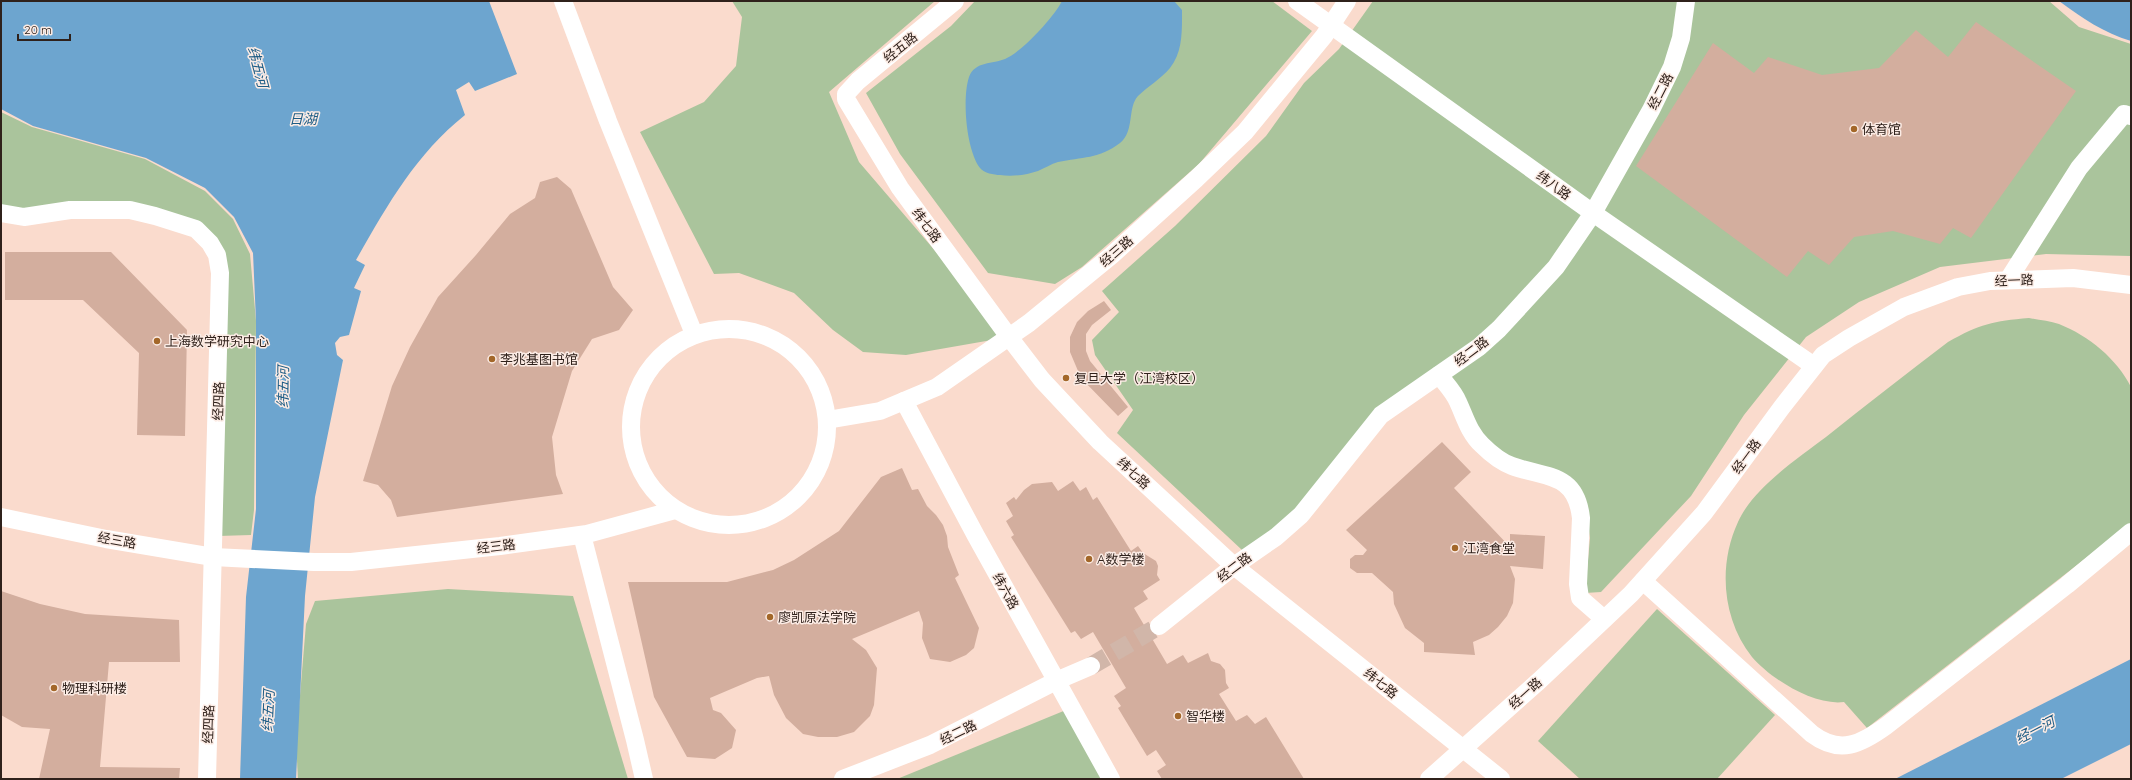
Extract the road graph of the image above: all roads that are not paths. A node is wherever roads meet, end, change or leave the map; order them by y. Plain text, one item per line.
1 (563, 1) edge
2 (955, 1) edge
3 (1297, 1) edge
4 (1347, 1) edge
5 (1686, 1) edge
6 (1331, 26) junction
7 (846, 94) joint
8 (2131, 116) edge
9 (1, 213) edge
10 (1593, 213) junction
11 (2008, 280) junction
12 (2131, 285) edge
13 (694, 334) junction
14 (1009, 337) junction
15 (1814, 366) junction
16 (1439, 375) junction
17 (904, 401) junction
18 (827, 420) junction
19 (675, 510) junction
20 (1, 517) edge
21 (2131, 532) edge
22 (582, 535) junction
23 (213, 557) junction
24 (1234, 566) junction
25 (1643, 581) junction
26 (1604, 619) junction
27 (1159, 626) tunnel mouth
28 (1091, 666) tunnel mouth
29 (1056, 681) junction
30 (1464, 749) junction
31 (207, 779) edge
32 (644, 779) edge
33 (843, 779) edge
34 (1111, 779) edge
35 (1429, 779) edge
36 (1501, 779) edge

1 - 13 lane
2 - 7 lane, 经五路
3 - 6 lane, 纬八路
4 - 6 lane, 经三路
5 - 10 lane, 经二路
6 - 10 lane, 纬八路
6 - 14 lane, 经三路
7 - 14 lane, 纬七路
8 - 11 lane
9 - 23 lane, 经四路
10 - 15 lane, 纬八路
10 - 16 lane, 经二路
11 - 12 lane, 经一路
11 - 15 lane, 经一路
13 - 18 lane
13 - 19 lane
14 - 17 lane, 经三路
14 - 24 lane, 纬七路
15 - 25 lane, 经一路
16 - 24 lane, 经二路
16 - 26 lane
17 - 18 lane, 经三路
17 - 29 lane, 纬六路
18 - 19 lane
19 - 22 lane, 经三路
20 - 23 lane, 经三路
21 - 25 lane
22 - 23 lane, 经三路
22 - 32 lane
23 - 31 lane, 经四路
24 - 27 lane, 经二路
24 - 30 lane, 纬七路
25 - 26 lane, 经一路
26 - 30 lane, 经一路
28 - 29 lane, 经二路
29 - 33 lane, 经二路
29 - 34 lane, 纬六路
30 - 35 lane, 经一路
30 - 36 lane, 纬七路

